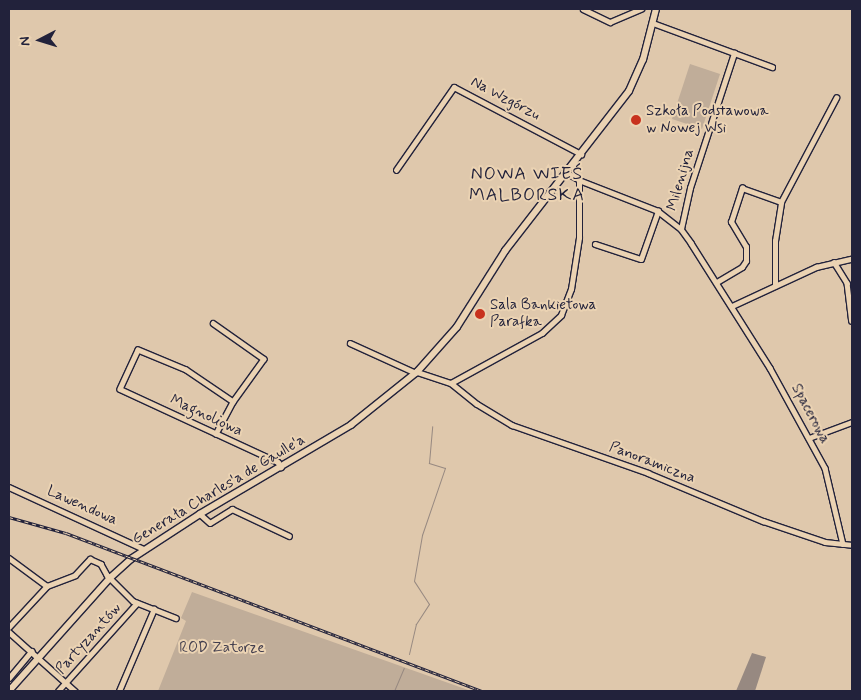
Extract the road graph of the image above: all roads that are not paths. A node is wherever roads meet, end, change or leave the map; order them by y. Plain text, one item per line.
1 (583, 9) edge
2 (640, 9) edge
3 (654, 9) edge
4 (653, 24) junction
5 (734, 53) junction
6 (772, 67) dead end
7 (836, 98) dead end
8 (581, 154) junction
9 (396, 170) dead end
10 (566, 173) junction
11 (579, 180) junction
12 (781, 202) junction
13 (658, 211) junction
14 (681, 230) junction
15 (595, 244) dead end
16 (852, 259) edge
17 (834, 262) junction
18 (716, 282) junction
19 (774, 286) junction
20 (732, 306) junction
21 (852, 321) edge
22 (213, 323) dead end
23 (350, 343) dead end
24 (417, 372) junction
25 (451, 383) junction
26 (233, 402) junction
27 (852, 422) edge
28 (216, 434) junction
29 (809, 438) junction
30 (281, 467) junction
31 (9, 487) edge
32 (200, 514) junction
33 (289, 536) dead end
34 (843, 544) junction
35 (852, 545) edge
36 (144, 549) junction
37 (9, 558) edge
38 (110, 578) junction
39 (47, 586) junction
40 (137, 603) junction
41 (154, 609) junction
42 (176, 618) dead end
43 (9, 627) edge
44 (9, 632) edge
45 (32, 651) junction
46 (38, 658) junction
47 (9, 678) edge
48 (64, 684) junction
49 (9, 691) edge
50 (58, 691) edge
51 (75, 691) edge
52 (119, 691) edge

1 - 2 street
3 - 4 main road, Generała Charles'a de Gaulle'a
4 - 5 street
4 - 8 main road, Generała Charles'a de Gaulle'a
5 - 6 street
5 - 14 street, Milenijna
7 - 12 street
8 - 9 street, Na Wzgórzu
8 - 10 main road, Generała Charles'a de Gaulle'a
10 - 11 street, Spacerowa
10 - 24 main road, Generała Charles'a de Gaulle'a
11 - 13 street, Spacerowa
11 - 25 street
12 - 18 street
12 - 19 street
13 - 14 street, Spacerowa
13 - 15 street
14 - 18 street, Spacerowa
16 - 17 street
17 - 19 street
17 - 21 street
18 - 20 street, Spacerowa
19 - 20 street
20 - 29 street, Spacerowa
22 - 26 street
23 - 24 street
24 - 25 street
24 - 30 main road, Generała Charles'a de Gaulle'a
25 - 34 street, Panoramiczna
26 - 28 street
26 - 28 street, Magnoliowa
27 - 29 street
28 - 30 street, Magnoliowa
29 - 34 street, Spacerowa
30 - 32 main road, Generała Charles'a de Gaulle'a
31 - 36 street, Lawendowa
32 - 33 street
32 - 36 main road, Generała Charles'a de Gaulle'a
34 - 35 street, Panoramiczna
36 - 38 main road, Generała Charles'a de Gaulle'a
37 - 39 street
38 - 39 street
38 - 40 street
38 - 46 main road, Generała Charles'a de Gaulle'a
39 - 43 street
40 - 41 street
40 - 48 street, Partyzantów
41 - 42 street
41 - 52 street
44 - 45 street
45 - 46 street
45 - 47 street
46 - 48 street
46 - 49 main road, Generała Charles'a de Gaulle'a
48 - 50 street, Partyzantów
48 - 51 street

